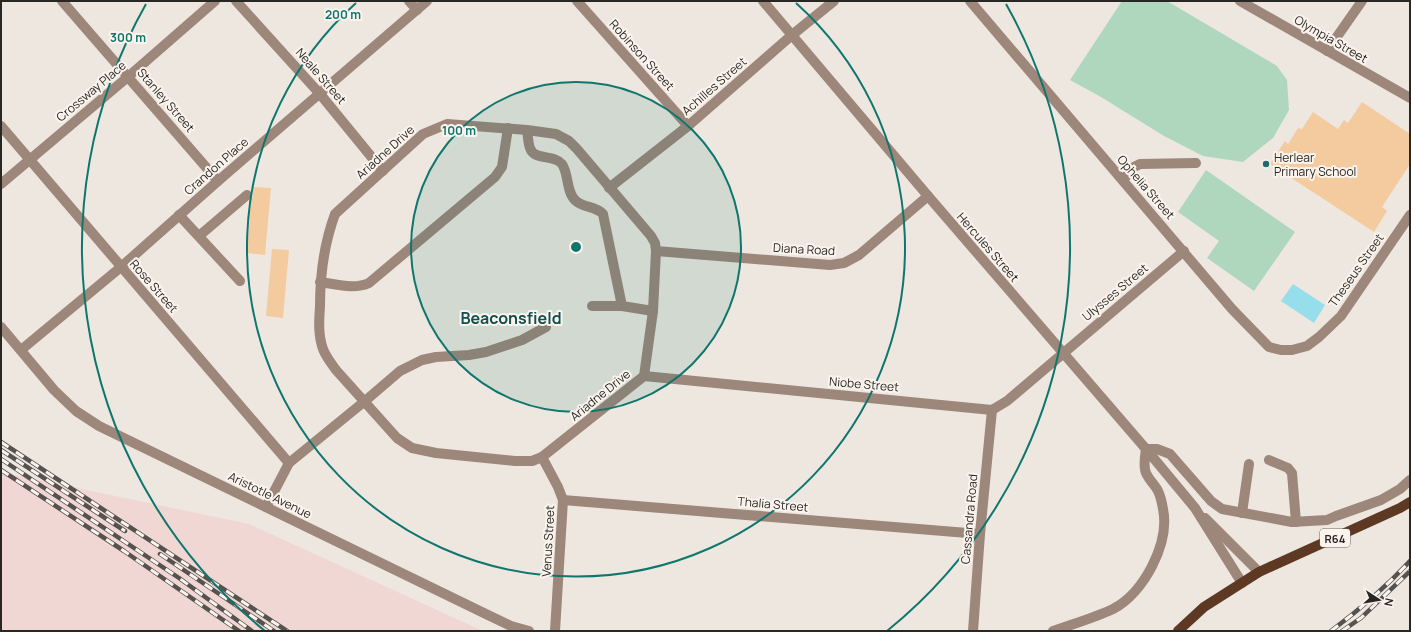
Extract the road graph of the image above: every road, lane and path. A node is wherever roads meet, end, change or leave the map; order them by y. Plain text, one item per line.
1 (62, 1) edge
2 (215, 1) edge
3 (236, 1) edge
4 (409, 1) edge
5 (427, 1) edge
6 (577, 1) edge
7 (763, 1) edge
8 (834, 1) edge
9 (970, 1) edge
10 (1240, 1) edge
11 (1362, 1) edge
12 (417, 10) junction
13 (792, 35) junction
14 (1327, 51) junction
15 (129, 76) junction
16 (320, 94) junction
17 (1410, 98) edge
18 (1, 126) edge
19 (688, 126) junction
20 (508, 128) junction
21 (527, 130) junction
22 (30, 160) junction
23 (1196, 163) dead end
24 (383, 171) junction
25 (1123, 180) junction
26 (218, 181) junction
27 (1, 184) edge
28 (609, 188) junction
29 (247, 196) dead end
30 (928, 196) junction
31 (179, 215) junction
32 (1410, 215) edge
33 (199, 236) junction
34 (656, 251) junction
35 (1184, 251) junction
36 (121, 267) junction
37 (240, 281) dead end
38 (320, 282) junction
39 (592, 306) dead end
40 (622, 306) junction
41 (653, 311) junction
42 (1, 327) edge
43 (546, 327) dead end
44 (1319, 337) joint
45 (21, 350) junction
46 (1062, 352) junction
47 (644, 376) junction
48 (365, 401) junction
49 (992, 410) junction
50 (1146, 449) junction
51 (542, 457) junction
52 (1269, 460) dead end
53 (289, 462) junction
54 (1249, 464) dead end
55 (1410, 480) edge
56 (563, 500) junction
57 (1410, 502) edge
58 (266, 507) junction
59 (1195, 508) junction
60 (1242, 513) junction
61 (1296, 522) junction
62 (980, 534) junction
63 (1259, 572) junction
64 (1242, 583) junction
65 (529, 631) edge
66 (555, 631) edge
67 (973, 631) edge
68 (1053, 631) edge
69 (1178, 631) edge

1 - 15 street, Stanley Street
2 - 15 street, Crossway Place
3 - 16 street, Neale Street
4 - 12 street
5 - 12 street, Crandon Place
6 - 19 street, Robinson Street
7 - 13 street, Hercules Street
8 - 13 street, Achilles Street
9 - 25 street, Ophelia Street
10 - 14 street, Olympia Street
11 - 14 street
12 - 16 street, Crandon Place
13 - 19 street, Achilles Street
13 - 30 street, Hercules Street
14 - 17 street, Olympia Street
15 - 22 street, Crossway Place
15 - 26 street, Stanley Street
16 - 24 street, Neale Street
16 - 26 street, Crandon Place
18 - 22 street, Rose Street
19 - 28 street, Achilles Street
20 - 21 street, Ariadne Drive
20 - 24 street, Ariadne Drive
20 - 38 street
21 - 28 street, Ariadne Drive
21 - 40 street
22 - 27 street, Crossway Place
22 - 36 street, Rose Street
23 - 25 street
24 - 38 street, Ariadne Drive
25 - 35 street, Ophelia Street
26 - 31 street, Crandon Place
28 - 34 street, Ariadne Drive
29 - 33 street
30 - 34 street, Diana Road
30 - 46 street, Hercules Street
31 - 33 street
31 - 36 street, Crandon Place
32 - 44 street, Theseus Street
33 - 37 street
34 - 41 street, Ariadne Drive
35 - 44 street, Ophelia Street
35 - 46 street, Ulysses Street
36 - 45 street, Crandon Place
36 - 53 street, Rose Street
38 - 48 street, Ariadne Drive
39 - 40 street
40 - 41 street
41 - 47 street, Ariadne Drive
42 - 45 street, Aristotle Avenue
43 - 48 street
45 - 58 street, Aristotle Avenue
46 - 49 street
46 - 50 street, Hercules Street
47 - 49 street, Niobe Street
47 - 51 street, Ariadne Drive
48 - 51 street, Ariadne Drive
48 - 53 street
49 - 62 street, Cassandra Road
50 - 59 street, Hercules Street
50 - 60 street
50 - 68 street
51 - 56 street, Venus Street
52 - 61 street
53 - 58 street
54 - 60 street
55 - 61 street
56 - 62 street, Thalia Street
56 - 66 street, Venus Street
57 - 63 main road, R64
58 - 65 street, Aristotle Avenue
59 - 63 street, Hercules Street
59 - 64 street, Hercules Street
60 - 61 street
62 - 67 street, Cassandra Road
63 - 64 main road, R64
64 - 69 main road, R64

